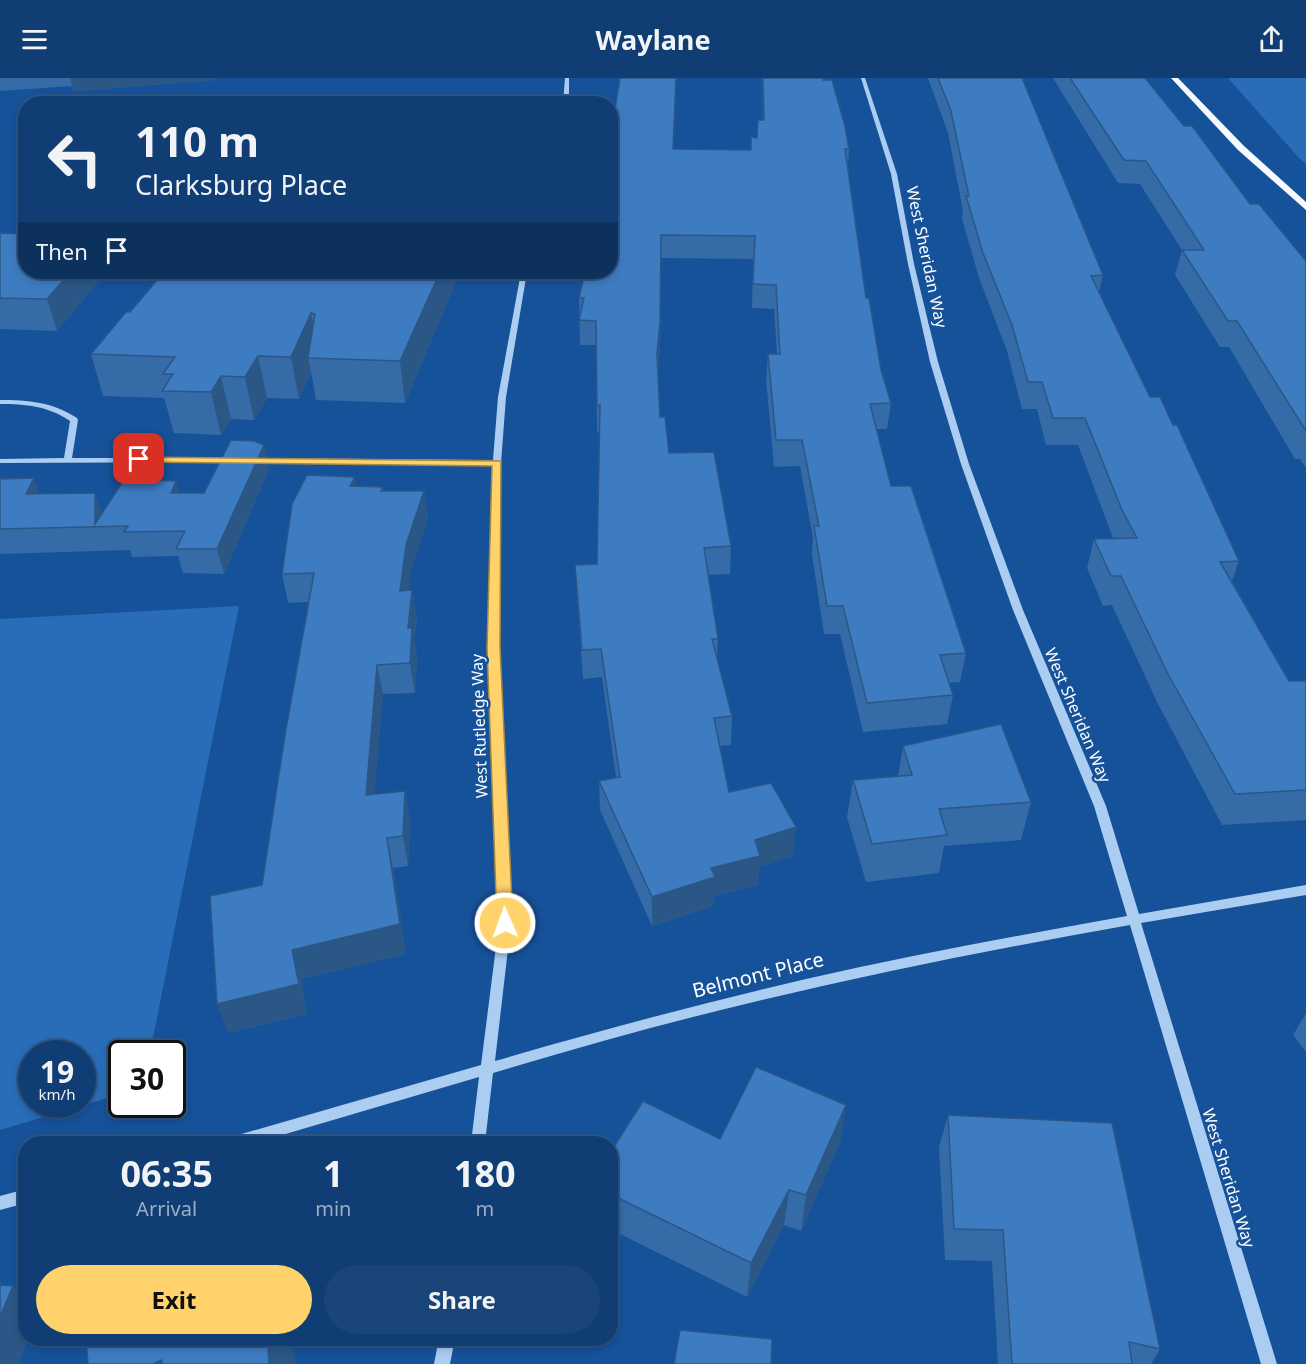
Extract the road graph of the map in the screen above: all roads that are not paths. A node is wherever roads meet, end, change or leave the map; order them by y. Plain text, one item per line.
1 (567, 78) edge
2 (863, 78) edge
3 (1174, 78) edge
4 (566, 96) edge
5 (1306, 207) edge
6 (523, 279) edge
7 (0, 402) edge
8 (68, 460) junction
9 (0, 461) edge
10 (497, 463) junction
11 (1306, 890) edge
12 (1136, 918) junction
13 (489, 1070) junction
14 (256, 1136) edge
15 (479, 1136) edge
16 (18, 1198) edge
17 (0, 1203) edge
18 (445, 1346) edge
19 (442, 1364) edge
20 (1269, 1364) edge

1 - 4 street
2 - 12 street, West Sheridan Way
3 - 5 main road
6 - 10 street, West Rutledge Way
7 - 8 street
8 - 9 street
8 - 10 street
10 - 13 street, West Rutledge Way
11 - 12 street, Belmont Place
12 - 13 street, Belmont Place
12 - 20 street, West Sheridan Way
13 - 14 street, Belmont Place
13 - 15 street, West Rutledge Way
16 - 17 street
18 - 19 street

